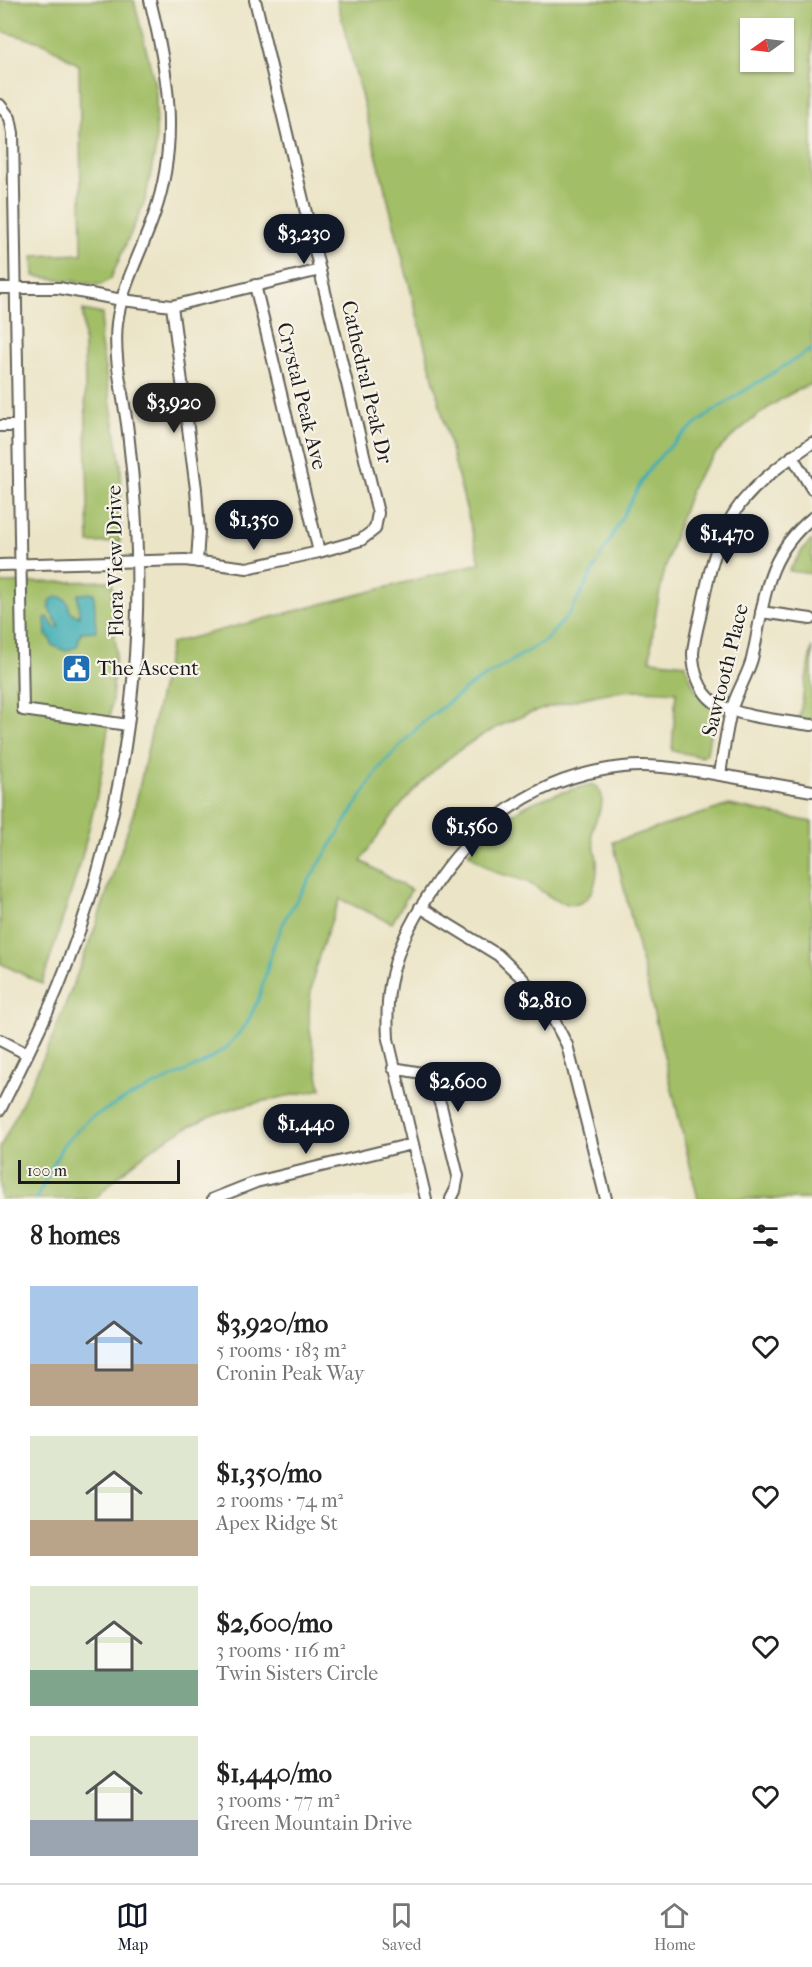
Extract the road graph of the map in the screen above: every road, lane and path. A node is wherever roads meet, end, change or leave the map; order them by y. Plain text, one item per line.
1 (150, 0) edge
2 (255, 0) edge
3 (0, 105) edge
4 (320, 270) junction
5 (255, 285) junction
6 (0, 288) edge
7 (14, 288) junction
8 (122, 300) junction
9 (172, 306) junction
10 (0, 426) edge
11 (17, 426) junction
12 (812, 443) edge
13 (792, 456) junction
14 (812, 489) edge
15 (812, 518) edge
16 (320, 552) junction
17 (197, 562) junction
18 (137, 563) junction
19 (0, 565) edge
20 (19, 565) junction
21 (761, 612) junction
22 (811, 619) edge
23 (732, 710) junction
24 (128, 725) junction
25 (812, 725) edge
26 (720, 775) junction
27 (812, 791) edge
28 (420, 907) junction
29 (0, 1040) edge
30 (27, 1054) junction
31 (393, 1068) junction
32 (0, 1110) edge
33 (412, 1144) junction
34 (231, 1195) edge
35 (213, 1199) edge
36 (426, 1199) edge
37 (451, 1199) edge
38 (606, 1199) edge

1 - 8 street, Flora View Drive
2 - 4 street, Cathedral Peak Dr
3 - 7 street
4 - 5 street
4 - 16 street, Cathedral Peak Dr
5 - 9 street
5 - 16 street, Crystal Peak Ave
6 - 7 street
7 - 8 street
7 - 11 street
8 - 9 street
8 - 18 street, Flora View Drive
9 - 17 street
10 - 11 street
11 - 20 street
12 - 13 street
13 - 14 street
13 - 23 street
15 - 21 street, Sawtooth Place
16 - 17 street
17 - 18 street
18 - 20 street
18 - 24 street, Flora View Drive
19 - 20 street
20 - 24 street
21 - 22 street
21 - 23 street, Sawtooth Place
23 - 25 street
23 - 26 street, Sawtooth Place
24 - 30 street, Flora View Drive
26 - 27 street
26 - 28 street
28 - 31 street
28 - 38 street
29 - 30 street
30 - 32 street, Flora View Drive
31 - 33 street
31 - 37 street
33 - 34 street
33 - 36 street
34 - 35 street

